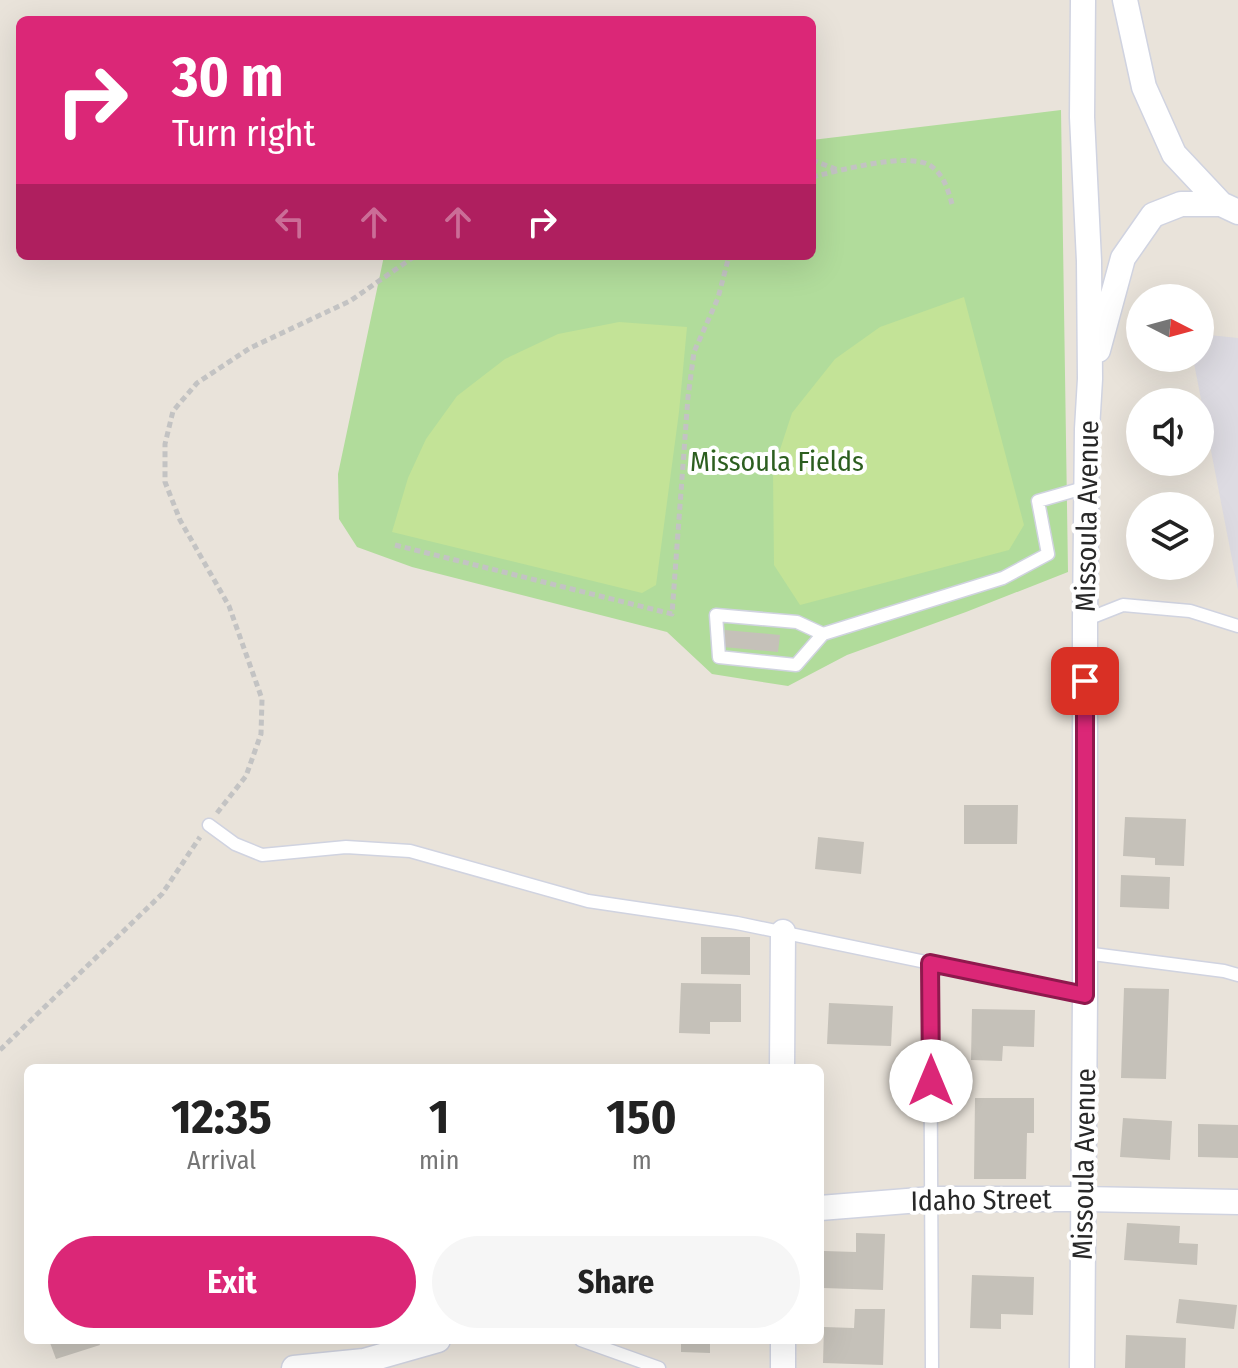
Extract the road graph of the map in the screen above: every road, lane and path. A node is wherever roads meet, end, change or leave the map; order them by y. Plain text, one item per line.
1 (1083, 0) edge
2 (1125, 0) edge
3 (816, 162) edge
4 (838, 170) junction
5 (816, 176) edge
6 (952, 204) dead end
7 (1230, 208) edge
8 (409, 260) edge
9 (728, 260) edge
10 (1090, 379) junction
11 (1087, 487) junction
12 (395, 545) dead end
13 (1085, 620) junction
14 (1238, 626) edge
15 (823, 634) junction
16 (209, 825) junction
17 (783, 932) junction
18 (1085, 953) junction
19 (930, 963) junction
20 (1238, 975) edge
21 (1085, 995) junction
22 (0, 1050) edge
23 (782, 1064) edge
24 (932, 1199) junction
25 (1084, 1199) junction
26 (1238, 1202) edge
27 (824, 1208) edge
28 (427, 1344) edge
29 (592, 1344) edge
30 (783, 1344) edge
31 (371, 1364) edge
32 (294, 1368) edge
33 (659, 1368) edge
34 (783, 1368) edge
35 (932, 1368) edge
36 (1082, 1368) edge

1 - 10 street, Missoula Avenue
2 - 7 street
3 - 4 path
4 - 5 path
4 - 6 path
7 - 10 street
8 - 16 path
9 - 12 path
10 - 11 street, Missoula Avenue
11 - 13 street, Missoula Avenue
11 - 15 lane
13 - 14 lane
13 - 18 street, Missoula Avenue
15 - 15 lane
16 - 17 lane
16 - 22 path
17 - 19 lane
17 - 23 street
18 - 20 lane
18 - 21 street, Missoula Avenue
19 - 21 lane
19 - 24 lane
21 - 25 street, Missoula Avenue
24 - 25 street, Idaho Street
24 - 27 street, Idaho Street
24 - 35 lane
25 - 26 street, Idaho Street
25 - 36 street, Missoula Avenue
28 - 31 street
29 - 33 lane
30 - 34 street
31 - 32 street

